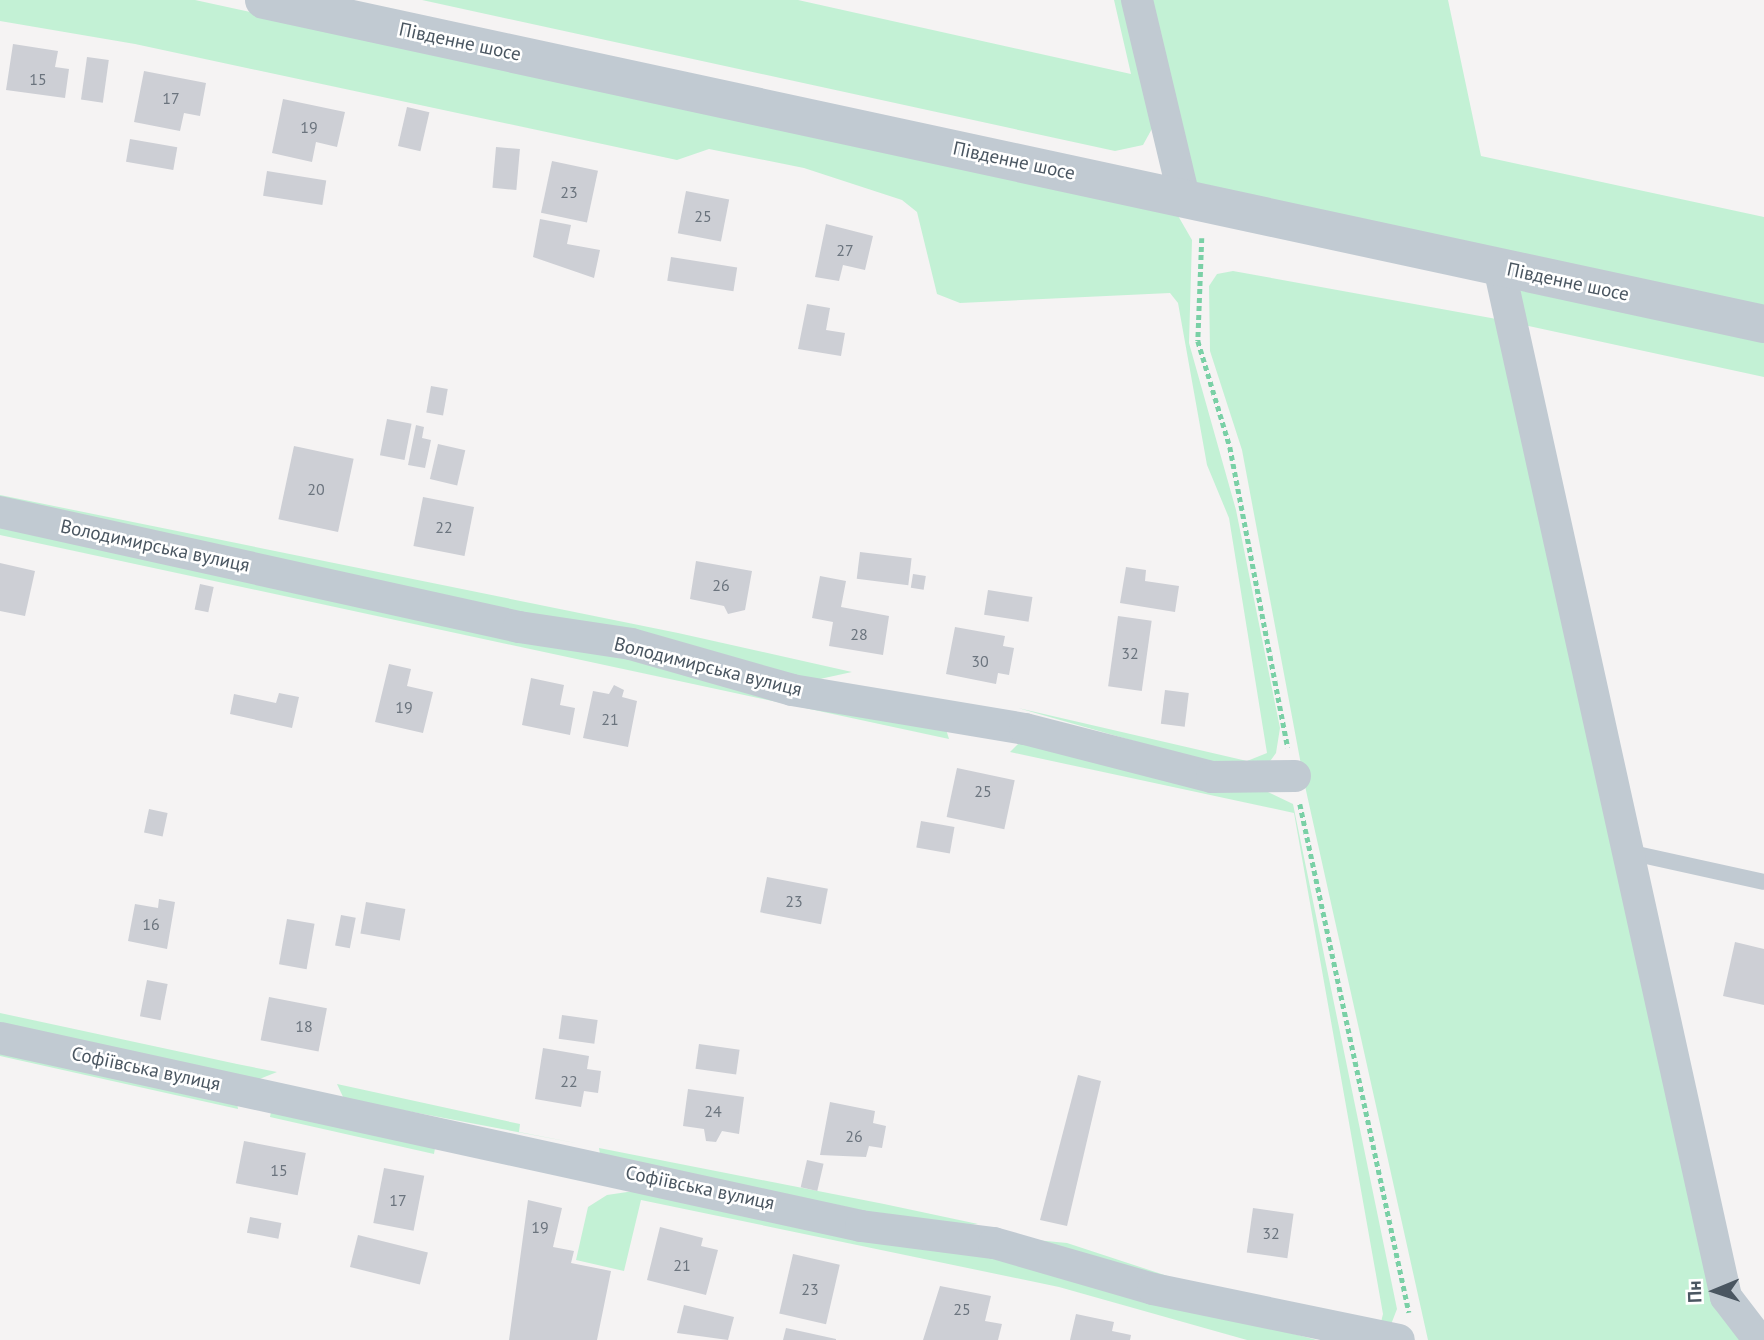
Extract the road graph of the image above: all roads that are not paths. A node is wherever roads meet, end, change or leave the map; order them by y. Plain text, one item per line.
1 (264, 0) edge
2 (1137, 0) edge
3 (1184, 197) junction
4 (1500, 267) junction
5 (1764, 324) edge
6 (0, 512) edge
7 (1294, 776) dead end
8 (1628, 852) junction
9 (1764, 882) edge
10 (0, 1038) edge
11 (1399, 1340) edge
12 (1759, 1340) edge

1 - 3 street, Південне шосе
2 - 3 street
3 - 4 street, Південне шосе
4 - 5 street, Південне шосе
4 - 8 street
6 - 7 street, Володимирська вулиця
8 - 9 lane
8 - 12 street
10 - 11 street, Софіївська вулиця

